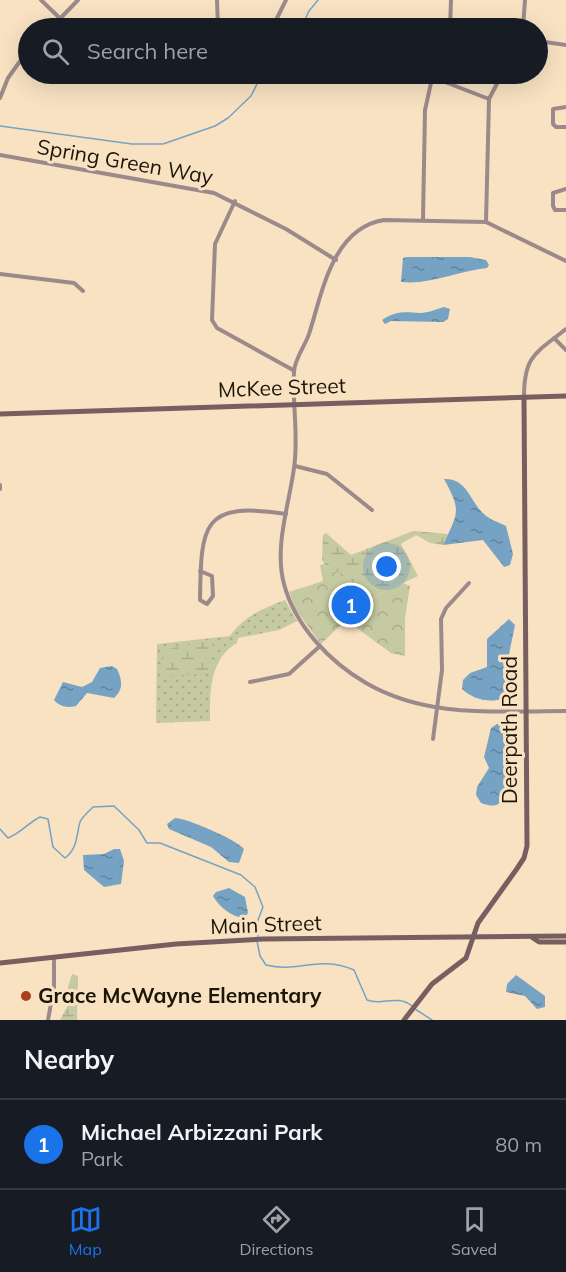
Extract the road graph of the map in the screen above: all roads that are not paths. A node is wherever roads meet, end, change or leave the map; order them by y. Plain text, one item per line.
1 (41, 0) edge
2 (78, 0) edge
3 (217, 0) edge
4 (286, 0) edge
5 (452, 0) edge
6 (525, 0) edge
7 (59, 18) edge
8 (61, 18) edge
9 (218, 18) edge
10 (277, 18) edge
11 (451, 18) edge
12 (524, 18) edge
13 (548, 43) edge
14 (566, 45) edge
15 (18, 64) edge
16 (430, 84) edge
17 (453, 84) edge
18 (497, 84) edge
19 (0, 98) edge
20 (489, 99) junction
21 (566, 107) edge
22 (566, 127) edge
23 (0, 155) edge
24 (566, 189) edge
25 (235, 201) junction
26 (566, 210) edge
27 (423, 219) junction
28 (486, 222) junction
29 (336, 260) junction
30 (566, 261) edge
31 (0, 274) edge
32 (83, 291) dead end
33 (566, 329) edge
34 (554, 338) junction
35 (566, 350) edge
36 (294, 370) junction
37 (566, 396) edge
38 (524, 397) junction
39 (295, 404) junction
40 (0, 414) edge
41 (295, 466) junction
42 (372, 510) dead end
43 (286, 514) junction
44 (200, 572) junction
45 (469, 584) dead end
46 (320, 646) junction
47 (250, 682) dead end
48 (437, 708) junction
49 (526, 711) junction
50 (566, 711) edge
51 (433, 739) dead end
52 (566, 936) edge
53 (533, 938) junction
54 (473, 939) junction
55 (566, 942) edge
56 (54, 957) junction
57 (0, 963) edge
58 (406, 1018) edge
59 (48, 1020) edge

1 - 7 street
2 - 8 street
3 - 9 street
4 - 10 street
5 - 11 street
6 - 12 street
13 - 14 street
15 - 19 street
16 - 27 street
17 - 20 street
18 - 20 street
20 - 28 street
21 - 22 street
23 - 25 street, Spring Green Way
24 - 26 street
25 - 29 street, Spring Green Way
25 - 36 street
27 - 28 street
27 - 29 street
28 - 30 street
29 - 36 street
31 - 32 street
33 - 34 street
34 - 35 street
34 - 38 street
36 - 39 street
37 - 38 street, McKee Street
38 - 39 street, McKee Street
38 - 49 street, Deerpath Road
39 - 40 street, McKee Street
39 - 41 street
41 - 42 street
41 - 43 street
43 - 44 street
43 - 46 street
44 - 44 street
45 - 48 street
46 - 47 street
46 - 48 street
48 - 49 street
48 - 51 street
49 - 50 street
49 - 54 street, Deerpath Road
52 - 53 street, Main Street
53 - 54 street, Main Street
53 - 55 street, Main Street
54 - 56 street, Main Street
54 - 58 street, Deerpath Road
56 - 57 street, Main Street
56 - 59 street

